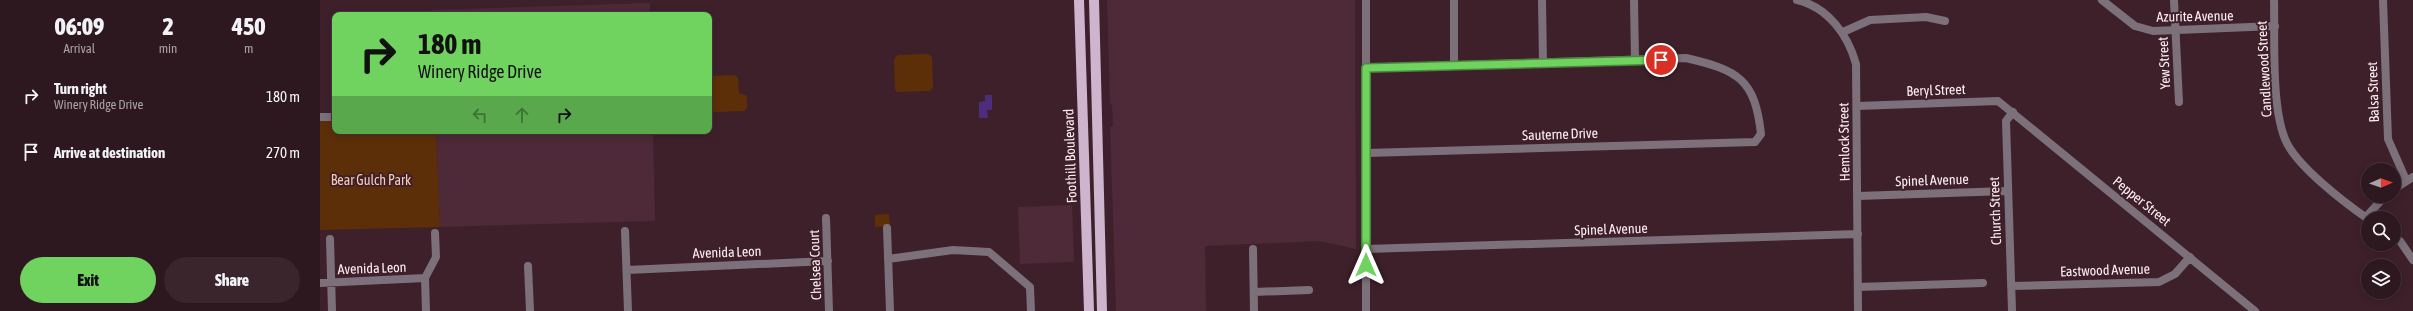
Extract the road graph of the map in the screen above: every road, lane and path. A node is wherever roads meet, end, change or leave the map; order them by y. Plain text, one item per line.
1 (1079, 0) edge
2 (1094, 0) edge
3 (1366, 0) edge
4 (1454, 0) edge
5 (1542, 0) edge
6 (1634, 0) edge
7 (1800, 0) edge
8 (2102, 0) edge
9 (2174, 0) edge
10 (2274, 0) edge
11 (2383, 0) edge
12 (1945, 21) dead end
13 (2275, 26) junction
14 (2175, 30) junction
15 (1844, 32) junction
16 (1635, 61) junction
17 (1543, 64) junction
18 (1454, 65) junction
19 (1366, 68) junction
20 (2179, 102) dead end
21 (1857, 106) junction
22 (2013, 112) junction
23 (320, 117) edge
24 (332, 117) edge
25 (1366, 153) junction
26 (2410, 178) edge
27 (2401, 184) edge
28 (2007, 190) junction
29 (1858, 196) junction
30 (2379, 203) edge
31 (2373, 211) edge
32 (2361, 213) edge
33 (826, 218) dead end
34 (887, 228) dead end
35 (625, 232) dead end
36 (435, 233) dead end
37 (1858, 234) junction
38 (330, 239) dead end
39 (2401, 242) edge
40 (1253, 249) dead end
41 (1366, 249) junction
42 (2190, 257) junction
43 (888, 259) junction
44 (2413, 260) edge
45 (828, 261) junction
46 (528, 266) dead end
47 (627, 270) junction
48 (424, 278) junction
49 (331, 282) junction
50 (320, 283) edge
51 (1983, 283) dead end
52 (2011, 286) junction
53 (1858, 287) junction
54 (1309, 290) dead end
55 (1254, 292) junction
56 (332, 311) edge
57 (426, 311) edge
58 (530, 311) edge
59 (628, 311) edge
60 (829, 311) edge
61 (890, 311) edge
62 (1031, 311) edge
63 (1089, 311) edge
64 (1102, 311) edge
65 (1254, 311) edge
66 (1366, 311) edge
67 (1858, 311) edge
68 (2012, 311) edge
69 (2255, 311) edge

1 - 63 main road, Foothill Boulevard
2 - 64 main road, Foothill Boulevard
3 - 19 street
4 - 18 street
5 - 17 street
6 - 16 street
7 - 15 street, Hemlock Street
8 - 14 street, Azurite Avenue
9 - 14 street, Yew Street
10 - 13 street, Candlewood Street
11 - 26 street, Balsa Street
12 - 15 street
13 - 14 street, Azurite Avenue
13 - 32 street, Candlewood Street
14 - 20 street, Yew Street
15 - 21 street, Hemlock Street
16 - 17 street
16 - 25 street, Sauterne Drive
17 - 18 street
18 - 19 street
19 - 25 street
21 - 22 street, Beryl Street
21 - 29 street, Hemlock Street
22 - 28 street, Church Street
22 - 42 street, Pepper Street
23 - 24 street
25 - 41 street
26 - 27 street
28 - 29 street, Spinel Avenue
28 - 52 street, Church Street
29 - 37 street, Hemlock Street
30 - 31 street
33 - 45 street, Chelsea Court
34 - 43 street
35 - 47 street
36 - 48 street
37 - 41 street, Spinel Avenue
37 - 53 street, Hemlock Street
38 - 49 street
39 - 44 street
40 - 55 street
41 - 66 street
42 - 52 street, Eastwood Avenue
42 - 69 street, Pepper Street
43 - 61 street
43 - 62 street
45 - 47 street, Avenida Leon
45 - 60 street, Chelsea Court
46 - 58 street
47 - 59 street
48 - 49 street, Avenida Leon
48 - 57 street
49 - 50 street, Avenida Leon
49 - 56 street
51 - 53 street
52 - 68 street, Church Street
53 - 67 street, Hemlock Street
54 - 55 street
55 - 65 street

